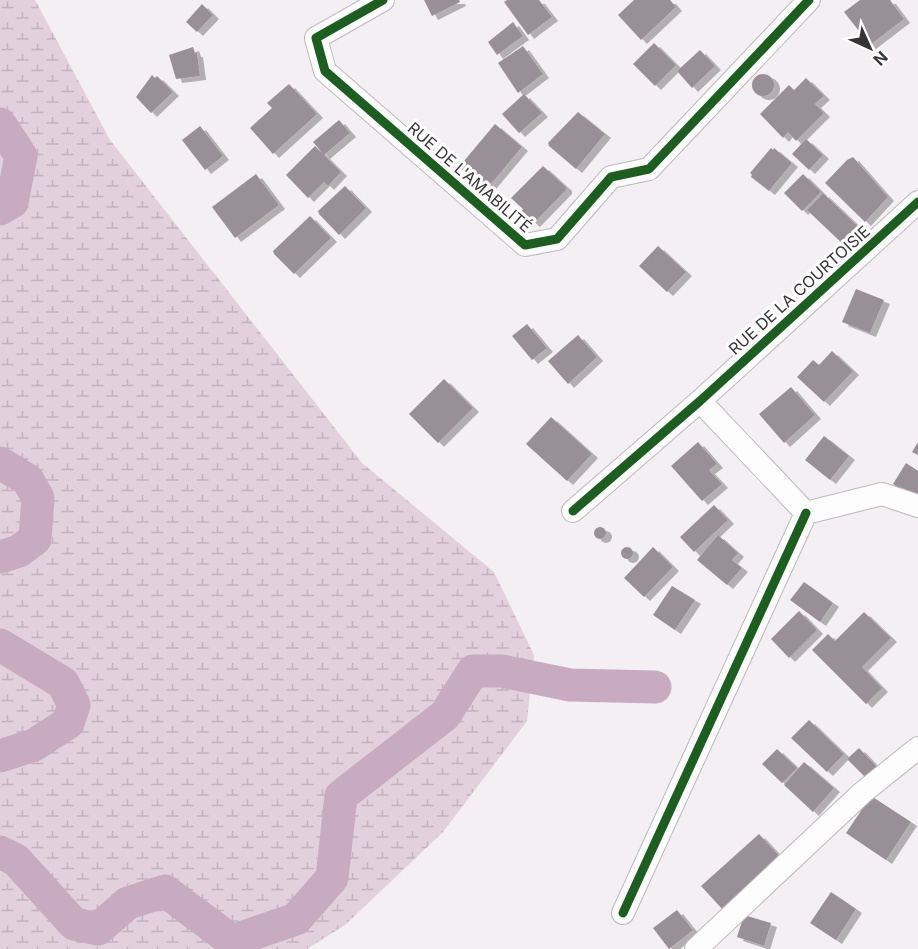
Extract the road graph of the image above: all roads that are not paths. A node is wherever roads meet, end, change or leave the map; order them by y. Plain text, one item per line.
1 (383, 0) edge
2 (809, 0) edge
3 (918, 202) edge
4 (700, 401) junction
5 (918, 506) edge
6 (573, 512) dead end
7 (806, 513) junction
8 (918, 748) edge
9 (623, 913) dead end
10 (696, 949) edge

1 - 2 street, RUE DE L'AMABILITÉ
3 - 4 street, RUE DE LA COURTOISIE
4 - 6 street, RUE DE LA COURTOISIE
4 - 7 street
5 - 7 street
7 - 9 street
8 - 10 street

